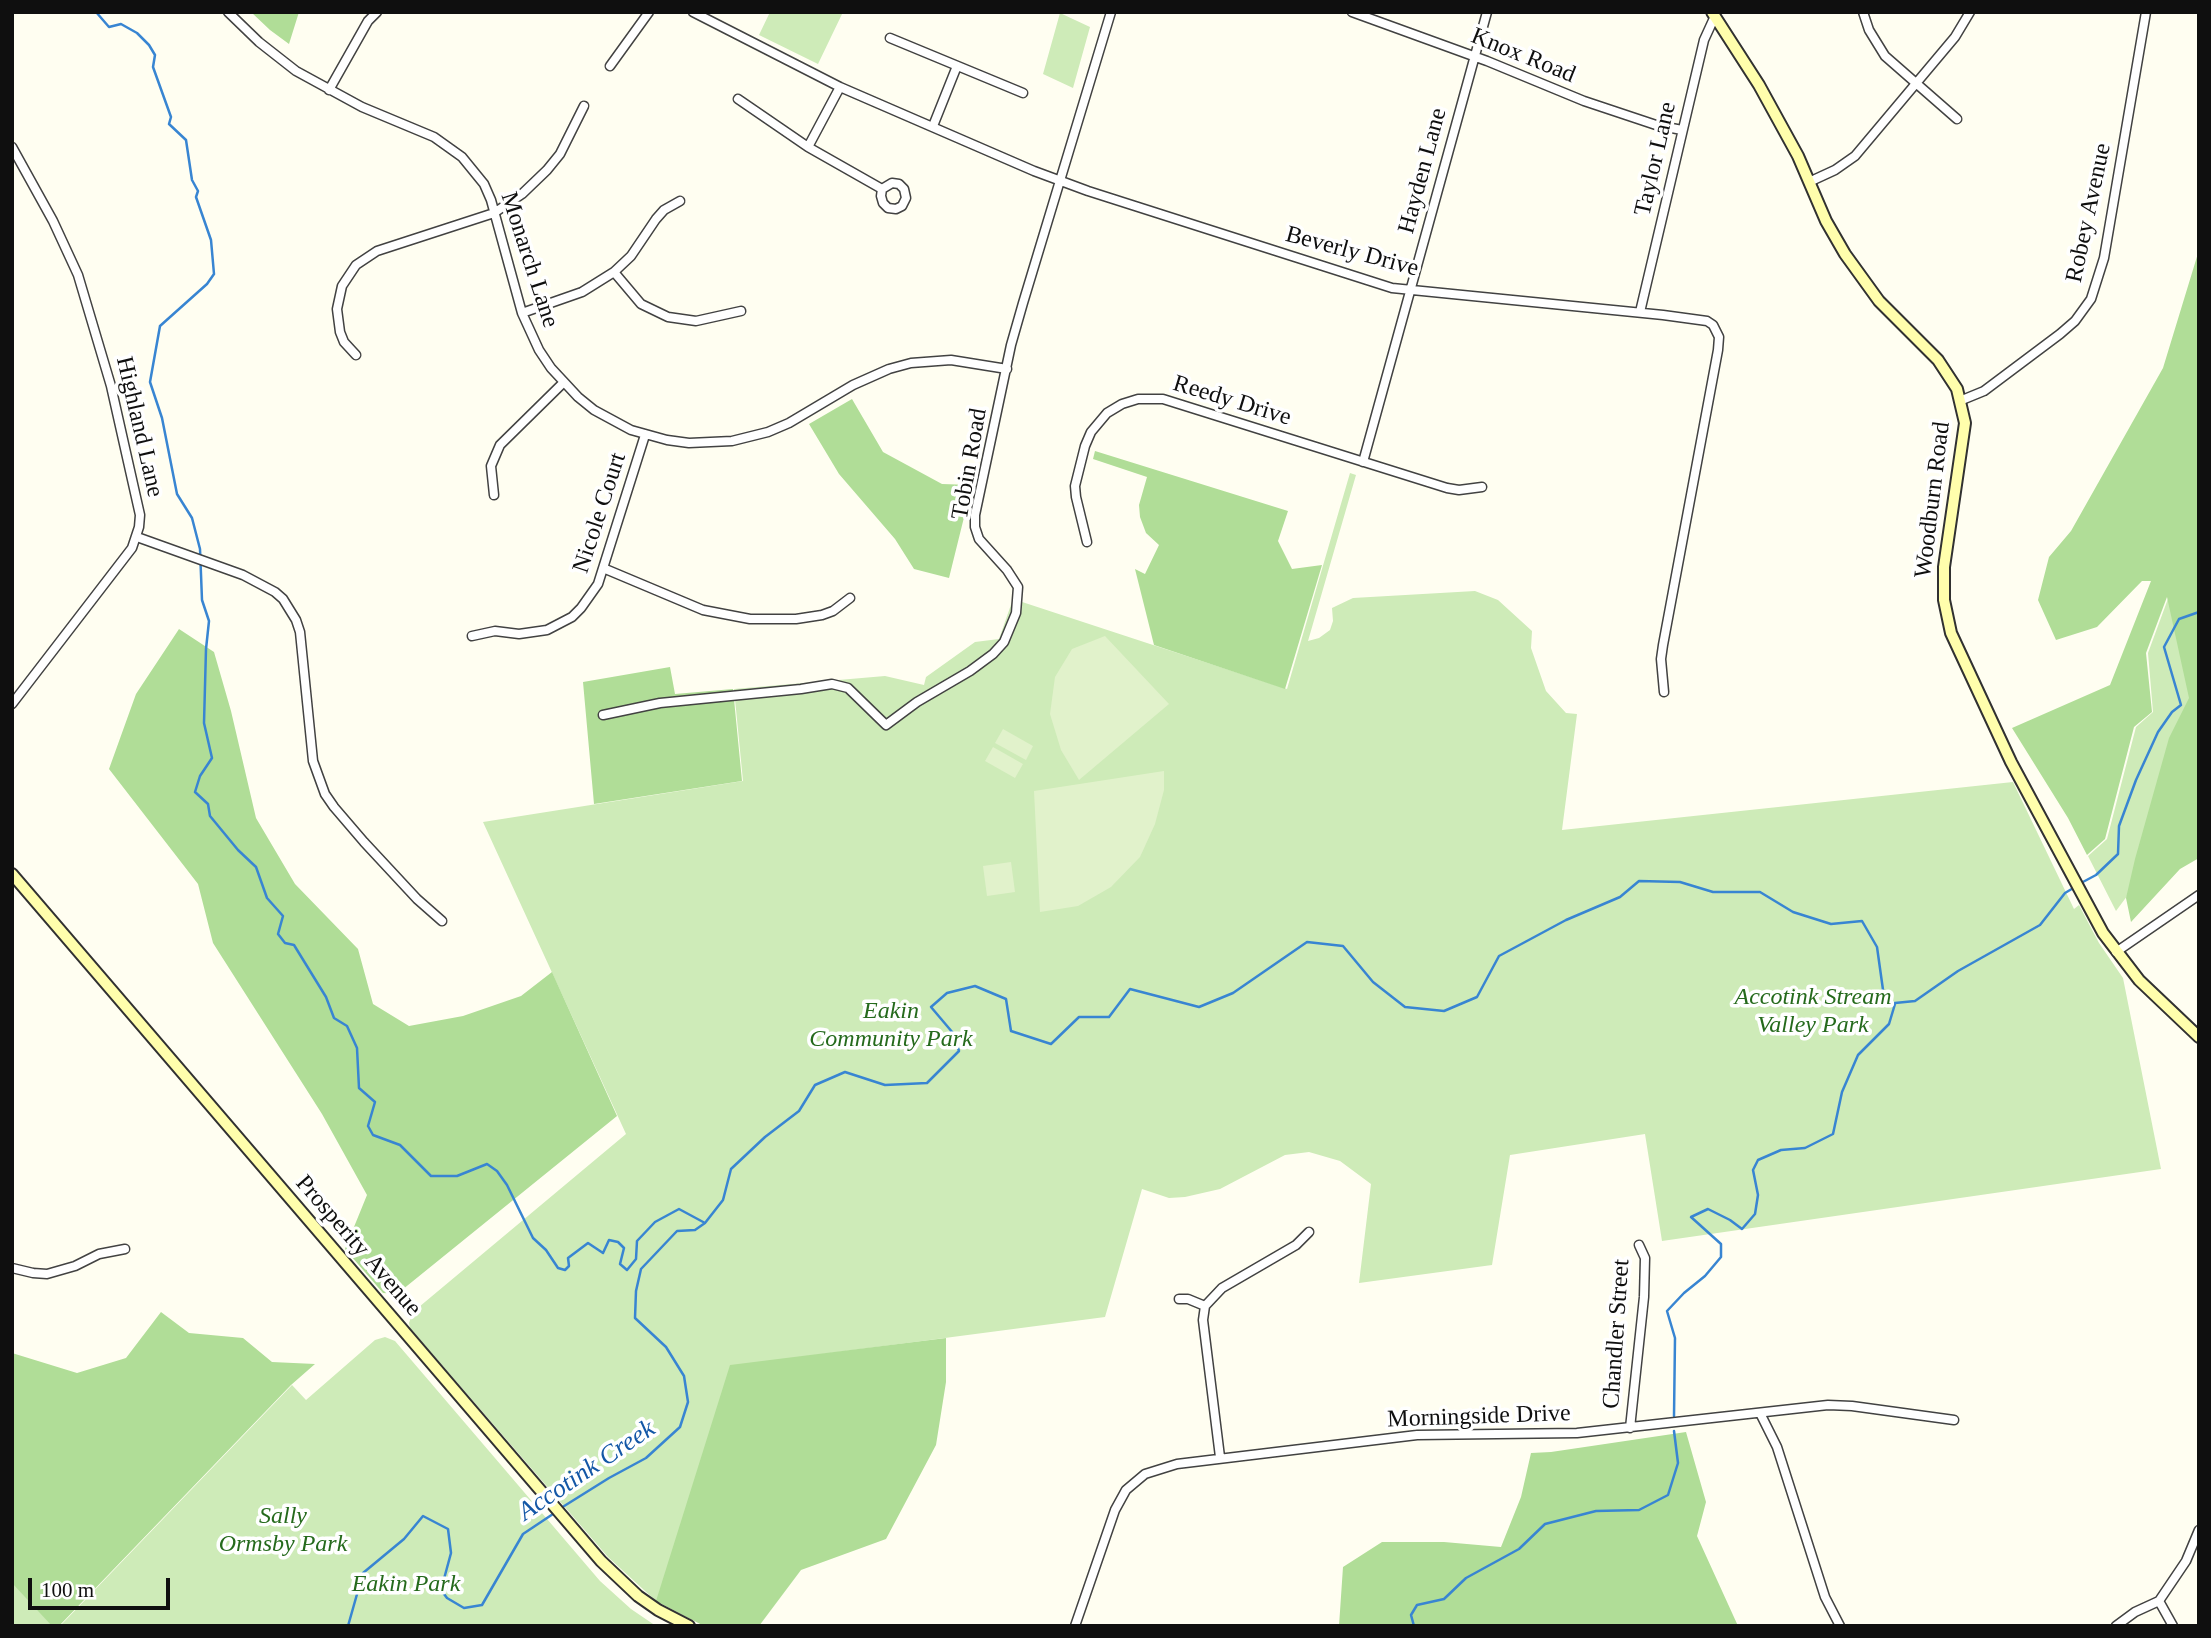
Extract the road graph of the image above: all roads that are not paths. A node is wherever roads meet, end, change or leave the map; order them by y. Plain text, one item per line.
1 (228, 12) edge
2 (377, 12) edge
3 (649, 12) edge
4 (693, 12) edge
5 (1111, 12) edge
6 (1352, 12) edge
7 (1487, 12) edge
8 (1863, 12) edge
9 (1970, 12) edge
10 (2146, 12) edge
11 (1713, 14) edge
12 (890, 38) dead end
13 (1474, 57) junction
14 (610, 66) dead end
15 (957, 66) junction
16 (1916, 84) junction
17 (840, 87) junction
18 (329, 90) junction
19 (1023, 93) dead end
20 (738, 99) dead end
21 (584, 106) dead end
22 (1957, 119) dead end
23 (933, 126) junction
24 (1682, 130) junction
25 (808, 146) junction
26 (12, 147) edge
27 (1060, 180) junction
28 (1809, 182) junction
29 (883, 189) dead end
30 (680, 201) dead end
31 (494, 213) junction
32 (614, 272) junction
33 (1410, 291) junction
34 (741, 311) dead end
35 (1640, 312) junction
36 (522, 313) junction
37 (1725, 325) dead end
38 (1717, 330) junction
39 (356, 355) dead end
40 (1007, 369) junction
41 (563, 383) junction
42 (1962, 400) junction
43 (646, 435) junction
44 (1363, 462) junction
45 (1482, 487) dead end
46 (494, 495) dead end
47 (137, 537) junction
48 (1087, 542) dead end
49 (603, 568) junction
50 (850, 598) dead end
51 (472, 636) dead end
52 (1664, 692) dead end
53 (12, 704) edge
54 (603, 715) dead end
55 (12, 874) edge
56 (2199, 895) edge
57 (442, 921) dead end
58 (2116, 952) junction
59 (2199, 1037) edge
60 (1309, 1232) dead end
61 (1639, 1245) dead end
62 (125, 1249) dead end
63 (12, 1268) edge
64 (1179, 1299) dead end
65 (1205, 1306) junction
66 (1760, 1413) junction
67 (1954, 1420) dead end
68 (1630, 1428) junction
69 (1220, 1457) junction
70 (2199, 1530) edge
71 (2159, 1601) junction
72 (689, 1626) edge
73 (1075, 1626) edge
74 (1840, 1626) edge
75 (2116, 1626) edge
76 (2173, 1626) edge

1 - 18 street, Monarch Lane
2 - 18 street
3 - 14 street
4 - 17 street, Beverly Drive
5 - 27 street, Tobin Road
6 - 13 street, Knox Road
7 - 13 street, Hayden Lane
8 - 16 street
9 - 16 street
10 - 42 street, Robey Avenue
11 - 24 street, Taylor Lane
11 - 28 street, Woodburn Road
12 - 15 street
13 - 24 street, Knox Road
13 - 33 street, Hayden Lane
15 - 19 street
15 - 23 street
16 - 22 street
16 - 28 street
17 - 23 street, Beverly Drive
17 - 25 street
18 - 31 street, Monarch Lane
20 - 25 street
21 - 31 street
23 - 27 street, Beverly Drive
24 - 35 street, Taylor Lane
25 - 29 street
26 - 47 street, Highland Lane
27 - 33 street, Beverly Drive
27 - 40 street, Tobin Road
28 - 42 street, Woodburn Road
30 - 32 street
31 - 36 street, Monarch Lane
31 - 39 street
32 - 34 street
32 - 36 street
33 - 35 street, Beverly Drive
33 - 44 street, Hayden Lane
35 - 38 street, Beverly Drive
36 - 41 street, Monarch Lane
37 - 38 street
38 - 52 street
40 - 43 street, Monarch Lane
40 - 54 street, Tobin Road
41 - 43 street, Monarch Lane
41 - 46 street
42 - 58 street, Woodburn Road
43 - 49 street, Nicole Court
44 - 45 street, Reedy Drive
44 - 48 street, Reedy Drive
47 - 53 street
47 - 57 street
49 - 50 street
49 - 51 street, Nicole Court
55 - 72 street, Prosperity Avenue
56 - 58 street
58 - 59 street, Woodburn Road
60 - 65 street
61 - 68 street, Chandler Street
62 - 63 street
64 - 65 street
65 - 69 street
66 - 67 street, Morningside Drive
66 - 68 street, Morningside Drive
66 - 74 street
68 - 69 street, Morningside Drive
69 - 73 street, Morningside Drive
70 - 71 street
71 - 75 street
71 - 76 street

